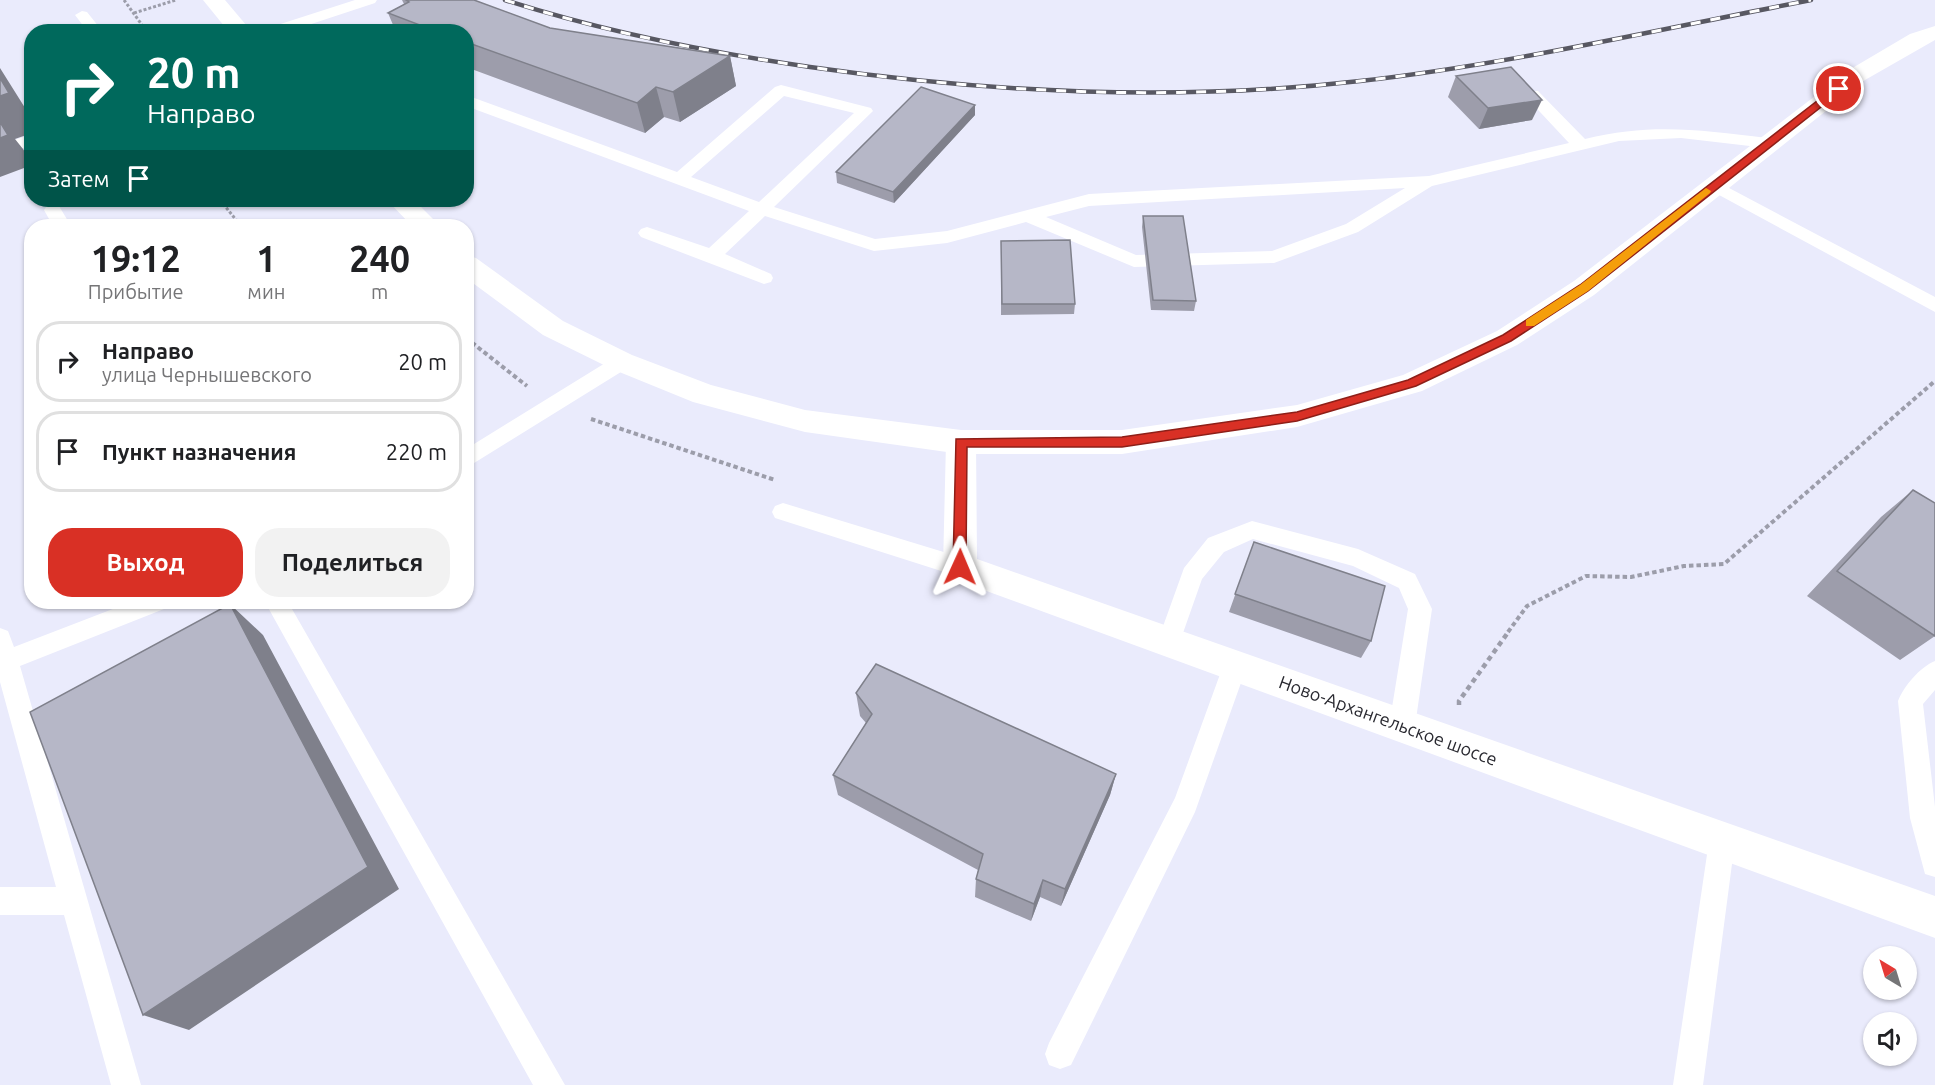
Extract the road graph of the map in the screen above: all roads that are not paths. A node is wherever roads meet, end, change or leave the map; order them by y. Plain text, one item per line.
1 (214, 0) edge
2 (370, 0) edge
3 (82, 15) dead end
4 (89, 24) edge
5 (235, 24) edge
6 (295, 24) edge
7 (1935, 33) edge
8 (1532, 94) edge
9 (474, 103) edge
10 (24, 143) edge
11 (1767, 143) junction
12 (1581, 145) junction
13 (0, 151) edge
14 (679, 179) junction
15 (1429, 180) junction
16 (1714, 184) junction
17 (407, 207) edge
18 (762, 209) junction
19 (53, 210) dead end
20 (1028, 216) junction
21 (58, 219) edge
22 (419, 219) edge
23 (647, 233) dead end
24 (712, 256) junction
25 (474, 270) edge
26 (764, 278) dead end
27 (1935, 305) edge
28 (622, 362) junction
29 (961, 442) junction
30 (474, 455) edge
31 (783, 512) road end
32 (960, 567) junction
33 (135, 609) edge
34 (280, 609) edge
35 (1169, 643) junction
36 (3, 654) edge
37 (1235, 666) junction
38 (1935, 672) edge
39 (1402, 726) junction
40 (1722, 841) junction
41 (1935, 864) edge
42 (0, 901) edge
43 (75, 901) junction
44 (1935, 917) edge
45 (1060, 1054) dead end
46 (126, 1085) edge
47 (550, 1085) edge
48 (1688, 1085) edge

1 - 5 main road
2 - 6 lane
3 - 4 lane
7 - 11 main road
8 - 12 lane
9 - 14 lane
10 - 13 lane
11 - 12 lane
11 - 16 main road
12 - 15 lane
14 - 18 lane
14 - 18 lane
15 - 20 lane
15 - 20 lane
16 - 27 lane
16 - 29 main road
17 - 22 main road
18 - 20 lane
18 - 24 lane
19 - 21 lane
23 - 24 lane
24 - 26 lane
25 - 28 main road
28 - 29 main road
28 - 30 lane
29 - 32 main road
31 - 32 lane
32 - 35 main road, Ново-Архангельское шоссе
33 - 36 lane
34 - 47 lane
35 - 37 main road, Ново-Архангельское шоссе
35 - 39 lane
36 - 43 lane
37 - 39 main road, Ново-Архангельское шоссе
37 - 45 lane
38 - 41 lane
39 - 40 main road, Ново-Архангельское шоссе
40 - 44 main road, Ново-Архангельское шоссе
40 - 48 lane
42 - 43 lane
43 - 46 lane

